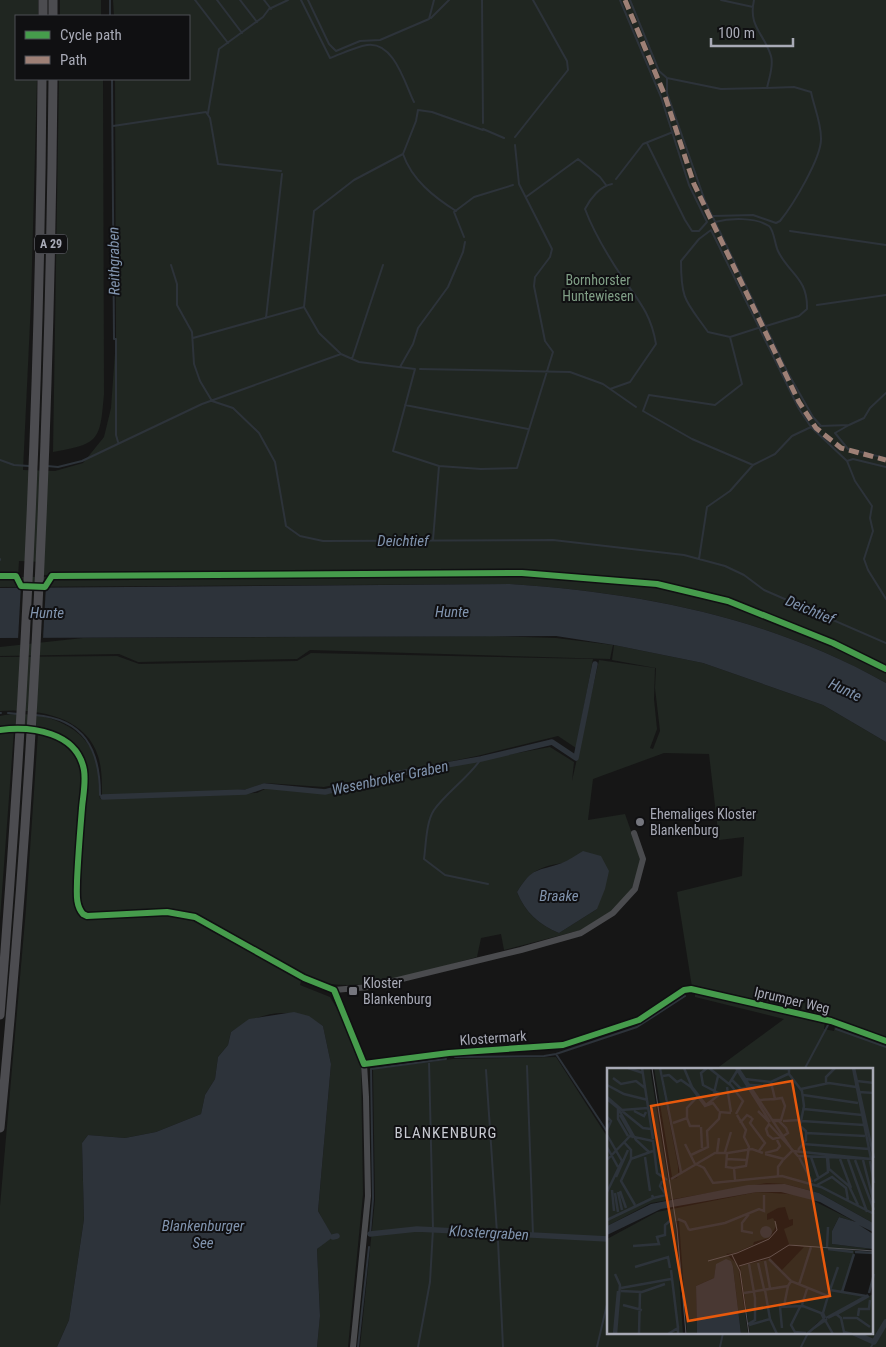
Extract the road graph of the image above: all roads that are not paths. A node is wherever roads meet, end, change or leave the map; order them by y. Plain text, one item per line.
1 (43, 0) edge
2 (53, 0) edge
3 (43, 15) edge
4 (53, 15) edge
5 (42, 80) edge
6 (53, 80) edge
7 (634, 833) dead end
8 (304, 978) dead end
9 (334, 990) junction
10 (691, 990) joint
11 (0, 1015) edge
12 (886, 1041) edge
13 (364, 1064) junction
14 (0, 1128) edge
15 (353, 1347) edge

1 - 3 highway
2 - 4 highway
5 - 11 highway, A 29
6 - 14 highway, A 29
7 - 9 street
8 - 9 street
9 - 13 street
10 - 12 street, Iprumper Weg
10 - 13 street, Klostermark
13 - 15 street

